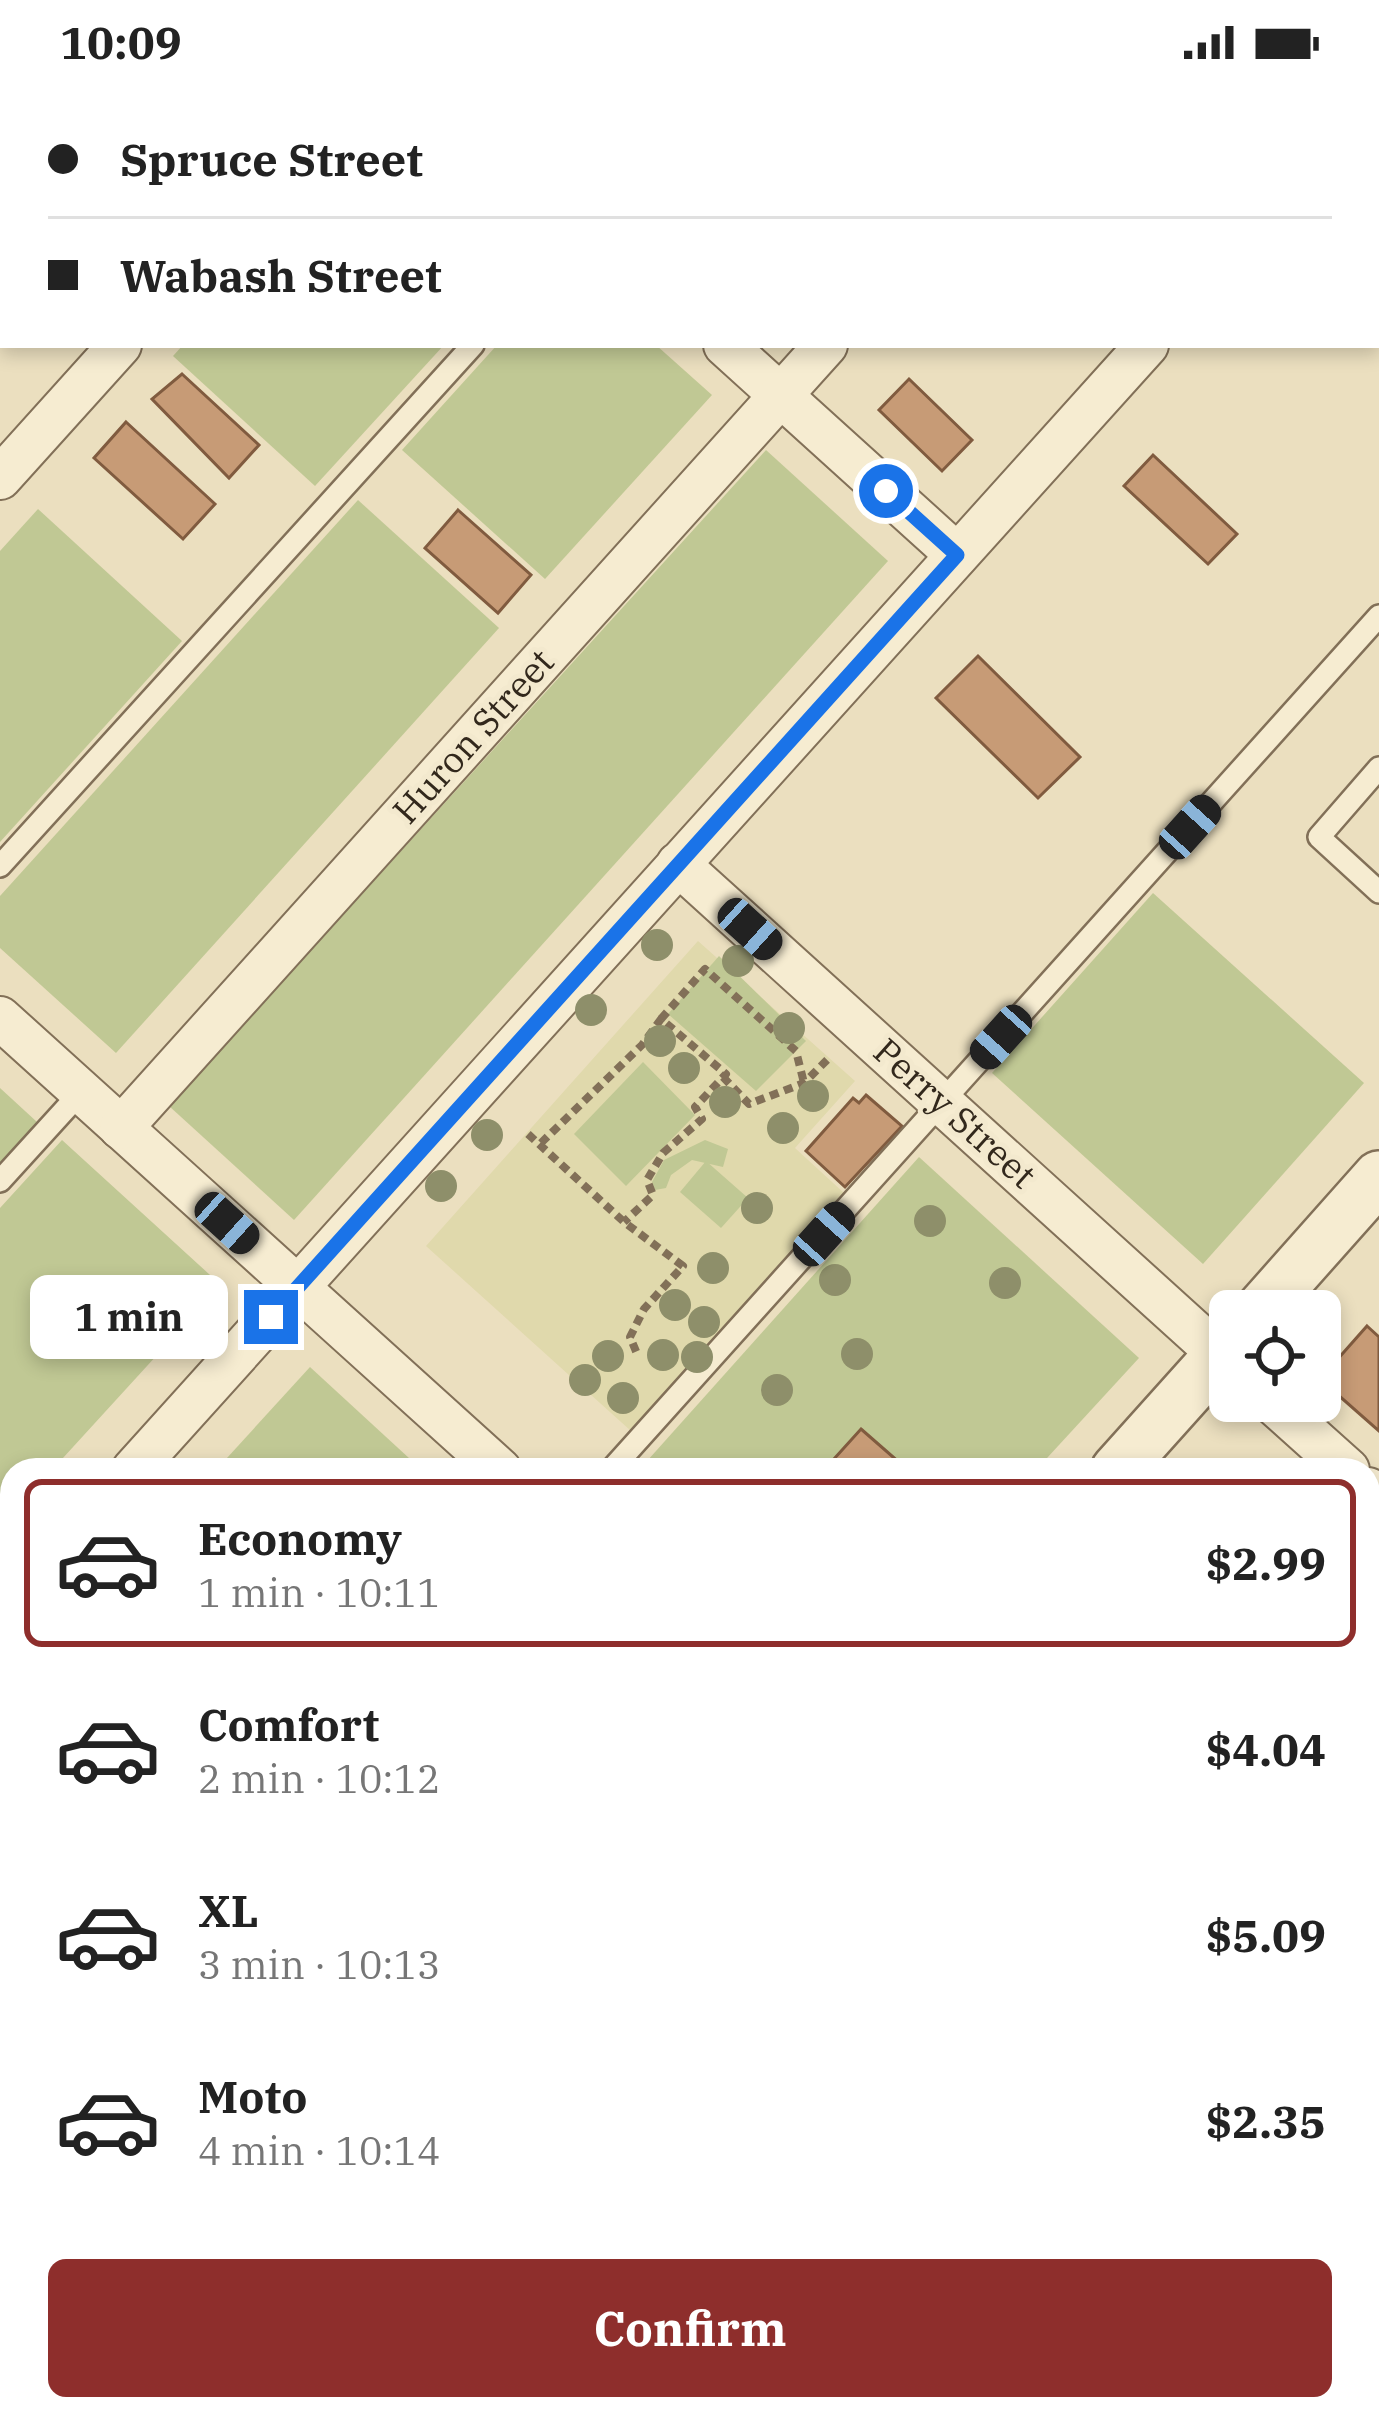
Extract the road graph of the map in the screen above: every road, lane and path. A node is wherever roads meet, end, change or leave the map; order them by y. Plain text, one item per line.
1 (117, 348) edge
2 (469, 348) edge
3 (728, 348) edge
4 (823, 348) edge
5 (1144, 348) edge
6 (781, 395) junction
7 (0, 478) edge
8 (957, 555) junction
9 (1379, 616) edge
10 (1379, 768) edge
11 (678, 864) junction
12 (0, 866) edge
13 (1379, 892) edge
14 (0, 1018) edge
15 (661, 1019) junction
16 (829, 1058) dead end
17 (723, 1077) junction
18 (804, 1083) junction
19 (81, 1092) junction
20 (944, 1101) junction
21 (121, 1128) junction
22 (528, 1134) dead end
23 (541, 1143) junction
24 (1379, 1177) edge
25 (0, 1181) edge
26 (624, 1222) junction
27 (298, 1287) junction
28 (1279, 1290) edge
29 (1209, 1338) edge
30 (638, 1356) dead end
31 (1209, 1373) edge
32 (1294, 1422) edge
33 (144, 1458) edge
34 (487, 1458) edge
35 (622, 1458) edge
36 (1128, 1458) edge
37 (1335, 1458) edge

1 - 7 street
2 - 12 lane
3 - 6 street
4 - 6 street, Huron Street
5 - 8 street
6 - 8 street
6 - 21 street, Huron Street
8 - 11 street
9 - 20 lane
10 - 13 lane
11 - 20 street, Perry Street
11 - 27 street
14 - 19 street
15 - 17 path
15 - 18 path
15 - 23 path
16 - 18 path
17 - 18 path
17 - 26 path
19 - 21 street
19 - 25 lane
20 - 29 street, Perry Street
20 - 35 lane
21 - 27 street
22 - 23 path
23 - 26 path
24 - 28 street
26 - 30 path
27 - 33 street
27 - 34 street
31 - 36 street
32 - 37 street

